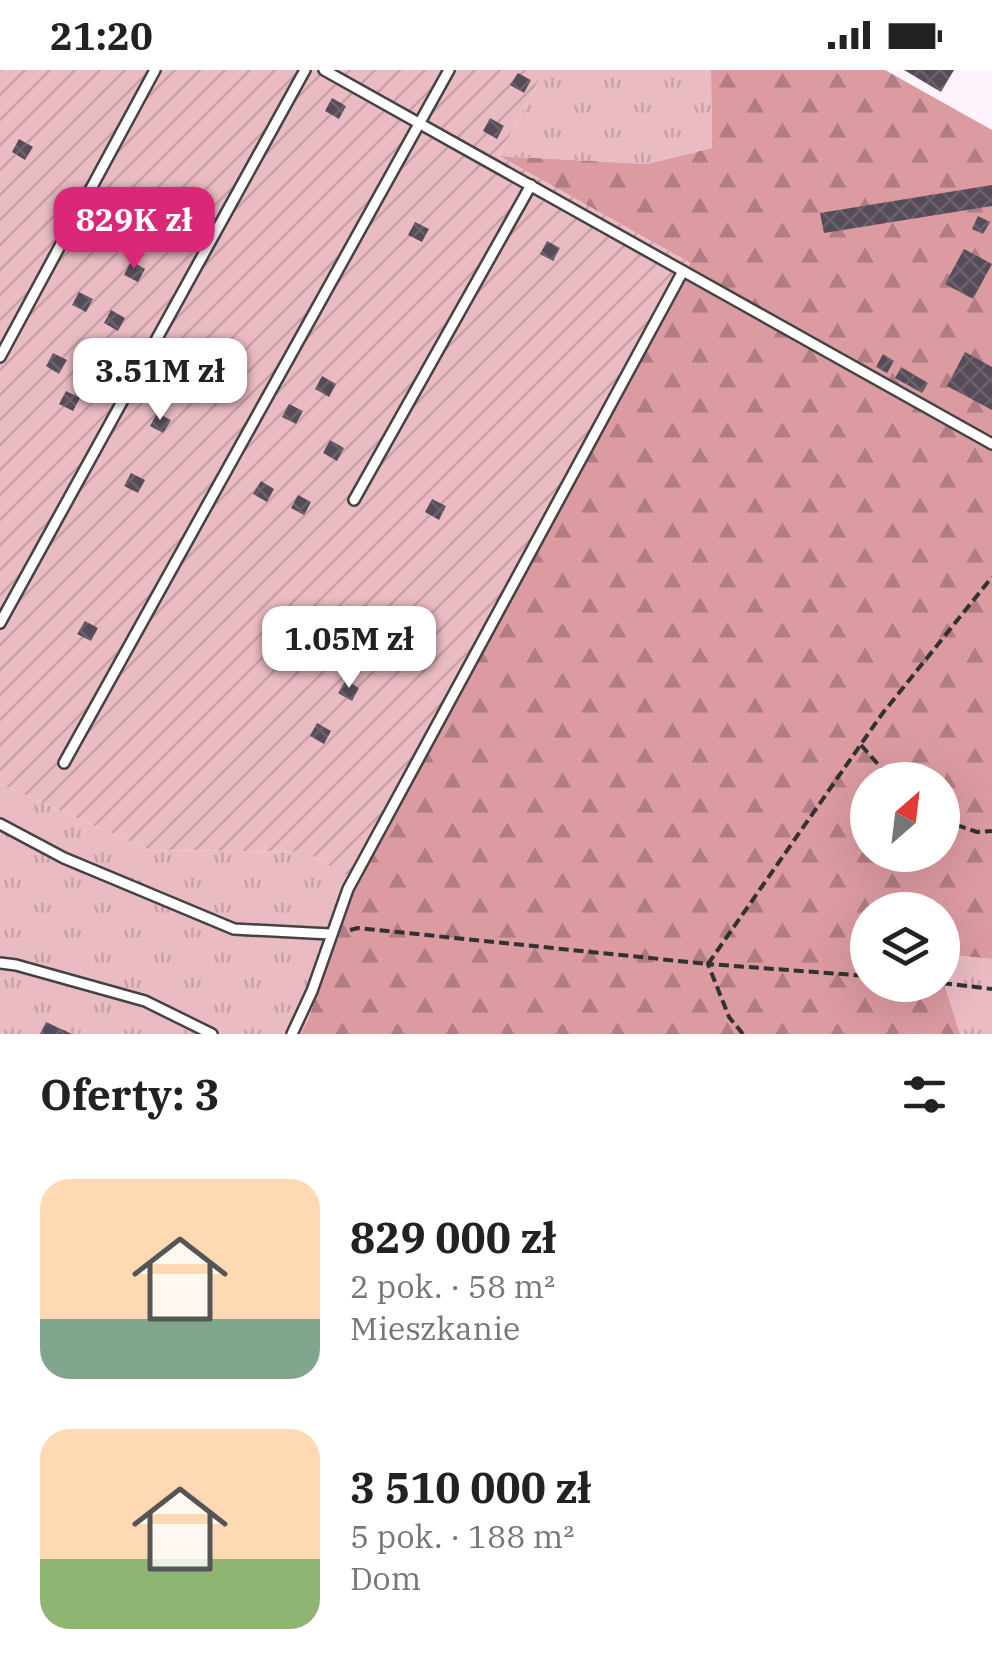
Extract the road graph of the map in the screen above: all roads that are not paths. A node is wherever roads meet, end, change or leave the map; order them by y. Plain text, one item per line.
1 (155, 70) edge
2 (304, 70) edge
3 (324, 70) edge
4 (449, 70) edge
5 (420, 123) junction
6 (531, 185) junction
7 (683, 271) junction
8 (0, 357) edge
9 (992, 444) edge
10 (354, 500) dead end
11 (0, 623) edge
12 (64, 763) dead end
13 (0, 824) edge
14 (330, 934) junction
15 (0, 963) edge
16 (212, 1034) edge
17 (292, 1034) edge

1 - 8 lane
2 - 11 lane
3 - 5 lane
4 - 5 lane
5 - 6 lane
5 - 12 lane
6 - 7 lane
6 - 10 lane
7 - 9 lane
7 - 14 lane
13 - 14 lane
14 - 17 lane
15 - 16 lane

